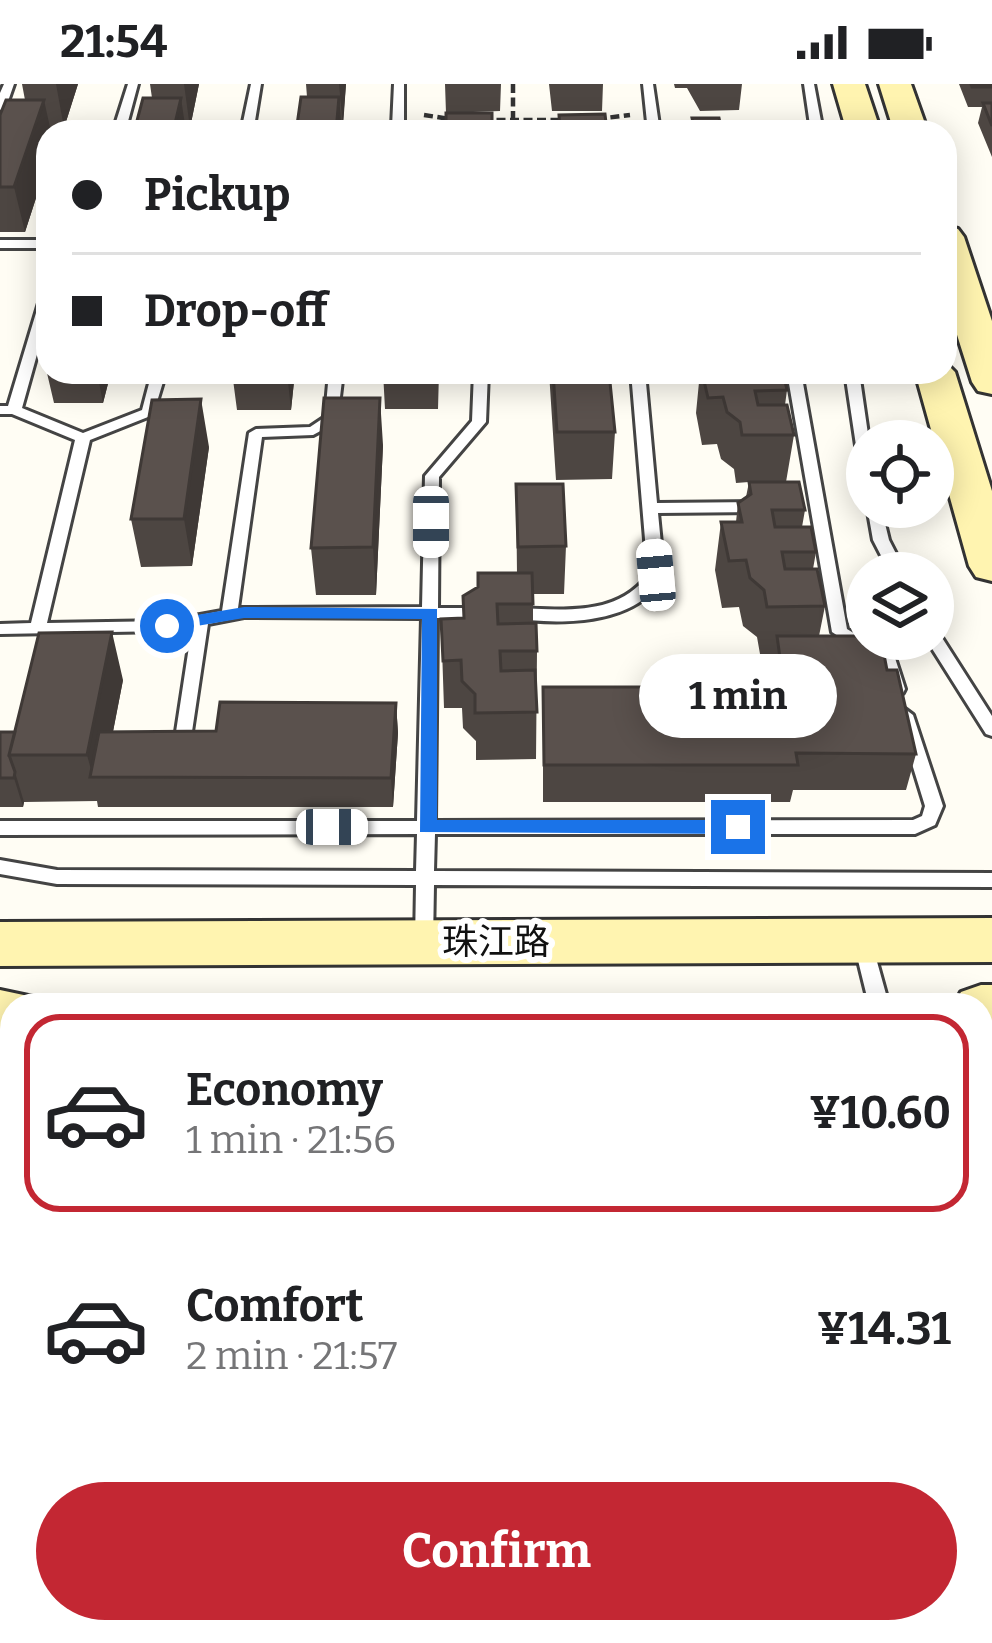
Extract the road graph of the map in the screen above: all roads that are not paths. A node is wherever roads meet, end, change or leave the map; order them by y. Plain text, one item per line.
1 (9, 84) edge
2 (133, 84) edge
3 (256, 84) edge
4 (399, 84) edge
5 (648, 84) edge
6 (809, 84) edge
7 (849, 84) edge
8 (896, 84) edge
9 (0, 107) edge
10 (122, 120) edge
11 (249, 120) edge
12 (400, 120) edge
13 (652, 120) edge
14 (815, 120) edge
15 (860, 120) edge
16 (907, 120) edge
17 (0, 244) edge
18 (36, 244) edge
19 (957, 274) edge
20 (36, 327) edge
21 (992, 382) edge
22 (156, 384) edge
23 (335, 384) edge
24 (481, 384) edge
25 (639, 384) edge
26 (796, 384) edge
27 (853, 384) edge
28 (939, 384) edge
29 (7, 410) edge
30 (859, 420) edge
31 (82, 438) junction
32 (776, 507) edge
33 (797, 507) edge
34 (818, 507) junction
35 (650, 508) junction
36 (992, 566) edge
37 (430, 613) junction
38 (229, 615) junction
39 (201, 620) junction
40 (38, 628) junction
41 (0, 629) edge
42 (948, 660) edge
43 (992, 730) edge
44 (182, 745) edge
45 (427, 827) junction
46 (0, 828) edge
47 (0, 868) edge
48 (426, 879) junction
49 (992, 880) edge
50 (862, 940) junction
51 (992, 940) edge
52 (424, 942) junction
53 (0, 944) edge
54 (876, 993) edge

1 - 9 lane
2 - 10 lane
3 - 11 lane
4 - 12 lane
5 - 13 lane
6 - 14 lane
7 - 15 main road
8 - 16 main road
17 - 18 lane
19 - 21 main road
20 - 29 lane
22 - 31 lane
23 - 38 lane
24 - 37 lane
25 - 35 lane
26 - 34 lane
27 - 30 lane
28 - 36 main road
29 - 31 lane
31 - 40 lane
32 - 35 lane
33 - 34 lane
34 - 45 lane
35 - 37 lane
37 - 38 lane
37 - 45 lane
38 - 39 lane
39 - 40 lane
39 - 44 lane
40 - 41 lane
42 - 43 lane
45 - 46 lane
45 - 48 lane
47 - 48 lane
48 - 49 lane
48 - 52 lane
50 - 51 main road, 珠江路
50 - 52 main road, 珠江路
50 - 54 lane
52 - 53 main road, 珠江路

